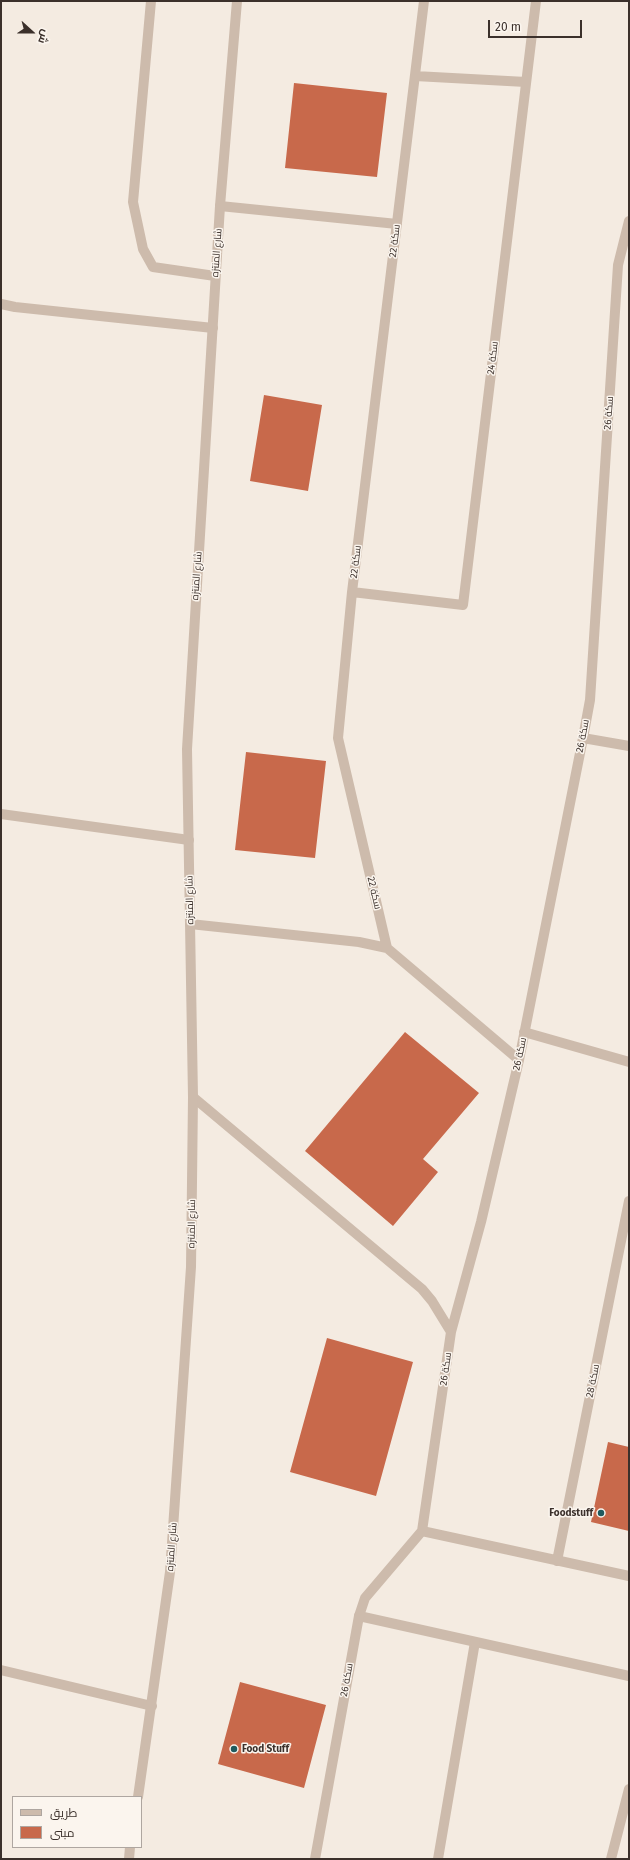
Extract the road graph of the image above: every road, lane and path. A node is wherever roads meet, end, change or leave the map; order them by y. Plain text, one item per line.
1 (151, 1) edge
2 (237, 1) edge
3 (424, 1) edge
4 (536, 1) edge
5 (415, 76) junction
6 (526, 82) junction
7 (220, 206) junction
8 (629, 221) edge
9 (397, 224) junction
10 (215, 276) junction
11 (1, 304) edge
12 (212, 328) junction
13 (352, 592) junction
14 (583, 738) junction
15 (629, 746) edge
16 (1, 814) edge
17 (189, 840) junction
18 (190, 924) junction
19 (387, 948) junction
20 (524, 1032) junction
21 (519, 1060) junction
22 (629, 1062) edge
23 (193, 1097) junction
24 (629, 1201) edge
25 (451, 1332) junction
26 (422, 1531) junction
27 (557, 1561) junction
28 (629, 1576) edge
29 (359, 1616) junction
30 (475, 1642) junction
31 (1, 1670) edge
32 (629, 1676) edge
33 (152, 1706) junction
34 (629, 1789) edge
35 (138, 1796) edge
36 (130, 1848) edge
37 (129, 1859) edge
38 (315, 1859) edge
39 (438, 1859) edge
40 (611, 1859) edge

1 - 10 street
2 - 7 street, شارع المنتزه
3 - 5 street, سكة 22
4 - 6 street, سكة 24
5 - 6 street
5 - 9 street, سكة 22
6 - 13 street, سكة 24
7 - 9 street
7 - 10 street, شارع المنتزه
8 - 14 street, سكة 26
9 - 13 street, سكة 22
10 - 12 street, شارع المنتزه
11 - 12 street
12 - 17 street, شارع المنتزه
13 - 19 street, سكة 22
14 - 15 street
14 - 20 street, سكة 26
16 - 17 street
17 - 18 street, شارع المنتزه
18 - 19 street
18 - 23 street, شارع المنتزه
19 - 21 street
20 - 21 street, سكة 26
20 - 22 street
21 - 25 street, سكة 26
23 - 25 street
23 - 33 street, شارع المنتزه
24 - 27 street, سكة 28
25 - 26 street, سكة 26
26 - 27 street
26 - 29 street, سكة 26
27 - 28 street
29 - 30 street
29 - 38 street, سكة 26
30 - 32 street
30 - 39 street
31 - 33 street
33 - 35 street, شارع المنتزه
34 - 40 street
36 - 37 street

